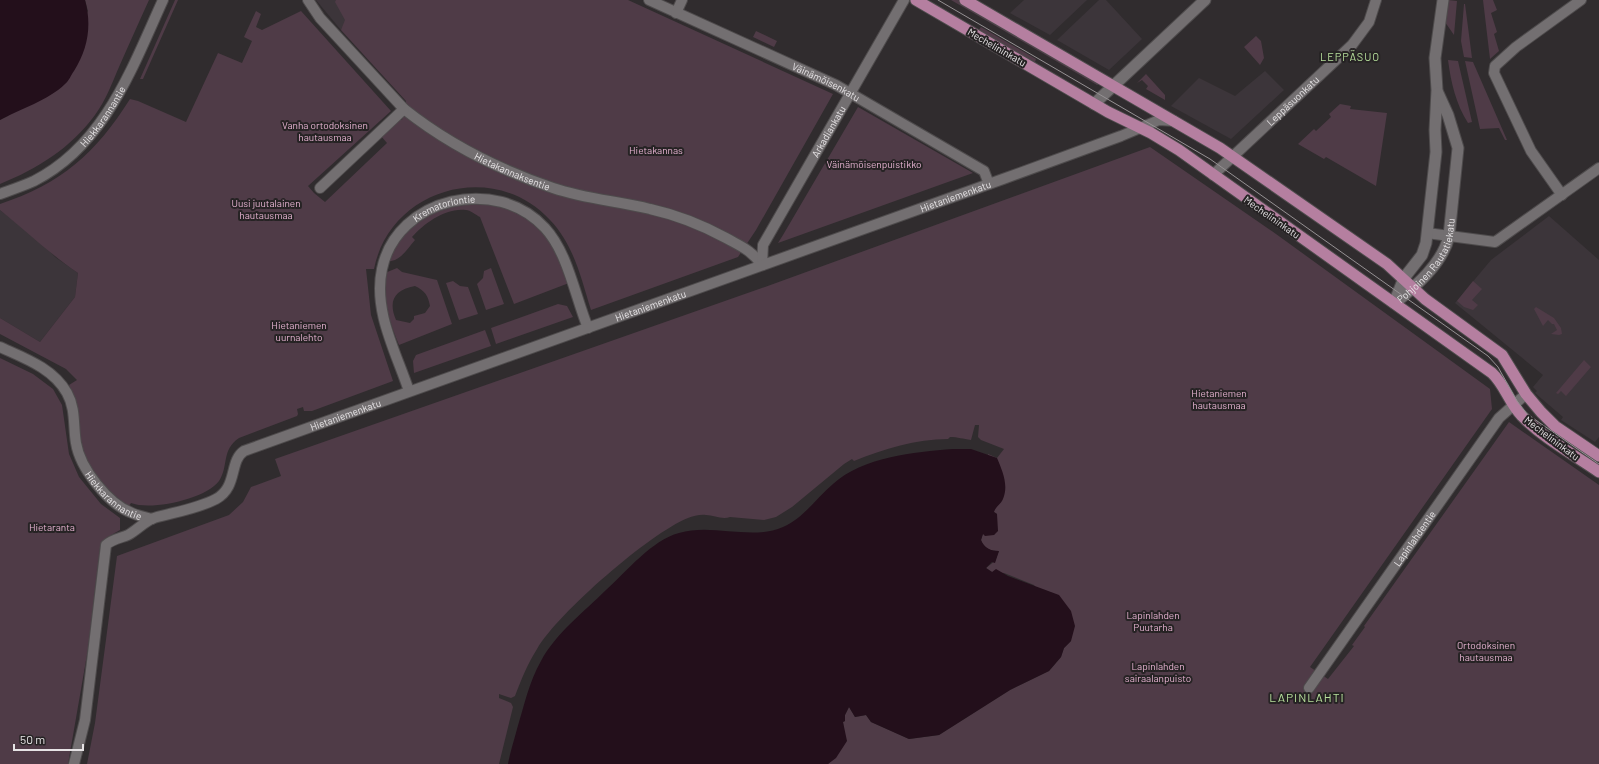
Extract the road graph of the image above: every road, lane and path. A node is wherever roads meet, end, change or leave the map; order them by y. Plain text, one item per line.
1 (162, 0) edge
2 (308, 0) edge
3 (649, 0) edge
4 (682, 0) edge
5 (904, 0) edge
6 (916, 0) edge
7 (965, 0) edge
8 (1205, 0) edge
9 (1376, 0) edge
10 (1443, 0) edge
11 (1581, 0) edge
12 (676, 13) junction
13 (1113, 86) junction
14 (1437, 90) junction
15 (851, 93) junction
16 (1094, 104) junction
17 (404, 109) junction
18 (1174, 121) junction
19 (1138, 127) junction
20 (1233, 156) junction
21 (1599, 168) edge
22 (1213, 175) junction
23 (989, 184) junction
24 (320, 188) dead end
25 (0, 194) edge
26 (1561, 196) junction
27 (1428, 233) junction
28 (1449, 236) junction
29 (762, 265) junction
30 (1404, 278) junction
31 (1414, 288) junction
32 (1394, 303) junction
33 (588, 328) junction
34 (0, 347) edge
35 (409, 391) junction
36 (1526, 394) junction
37 (1512, 404) junction
38 (1599, 456) edge
39 (1599, 472) edge
40 (152, 519) junction
41 (1309, 688) dead end
42 (74, 764) edge

1 - 25 street, Hiekkarannantie
2 - 17 street, Hietakannaksentie
3 - 12 street, Väinämöisenkatu
4 - 12 street
5 - 15 street, Arkadiankatu
6 - 16 main road, Mechelininkatu
7 - 13 main road, Mechelininkatu
8 - 13 main road
9 - 20 street, Leppäsuonkatu
10 - 14 main road, Pohjoinen Rautatiekatu
11 - 26 street
12 - 15 street, Väinämöisenkatu
13 - 16 main road
13 - 18 main road, Mechelininkatu
14 - 27 main road, Pohjoinen Rautatiekatu
14 - 28 main road, Pohjoinen Rautatiekatu
15 - 23 street, Väinämöisenkatu
15 - 29 street, Arkadiankatu
16 - 19 main road, Mechelininkatu
17 - 24 street
17 - 29 street, Hietakannaksentie
18 - 19 street, Hietaniemenkatu
18 - 20 main road, Mechelininkatu
19 - 22 main road, Mechelininkatu
19 - 23 street, Hietaniemenkatu
20 - 22 street, Leppäsuonkatu
20 - 30 main road, Mechelininkatu
21 - 26 street
22 - 32 main road, Mechelininkatu
23 - 29 street, Hietaniemenkatu
26 - 28 street
27 - 28 street
27 - 30 main road, Pohjoinen Rautatiekatu
28 - 31 main road, Pohjoinen Rautatiekatu
29 - 33 street, Hietaniemenkatu
30 - 31 main road, Mechelininkatu
30 - 32 main road, Pohjoinen Rautatiekatu
31 - 32 main road, Pohjoinen Rautatiekatu
31 - 36 main road, Mechelininkatu
32 - 37 main road, Mechelininkatu
33 - 35 street, Hietaniemenkatu
33 - 35 street, Krematoriontie
34 - 40 street, Hiekkarannantie
35 - 40 street, Hietaniemenkatu
36 - 37 street, Lapinlahdentie
36 - 38 main road, Mechelininkatu
37 - 39 main road, Mechelininkatu
37 - 41 street, Lapinlahdentie
40 - 42 street, Hiekkarannantie

